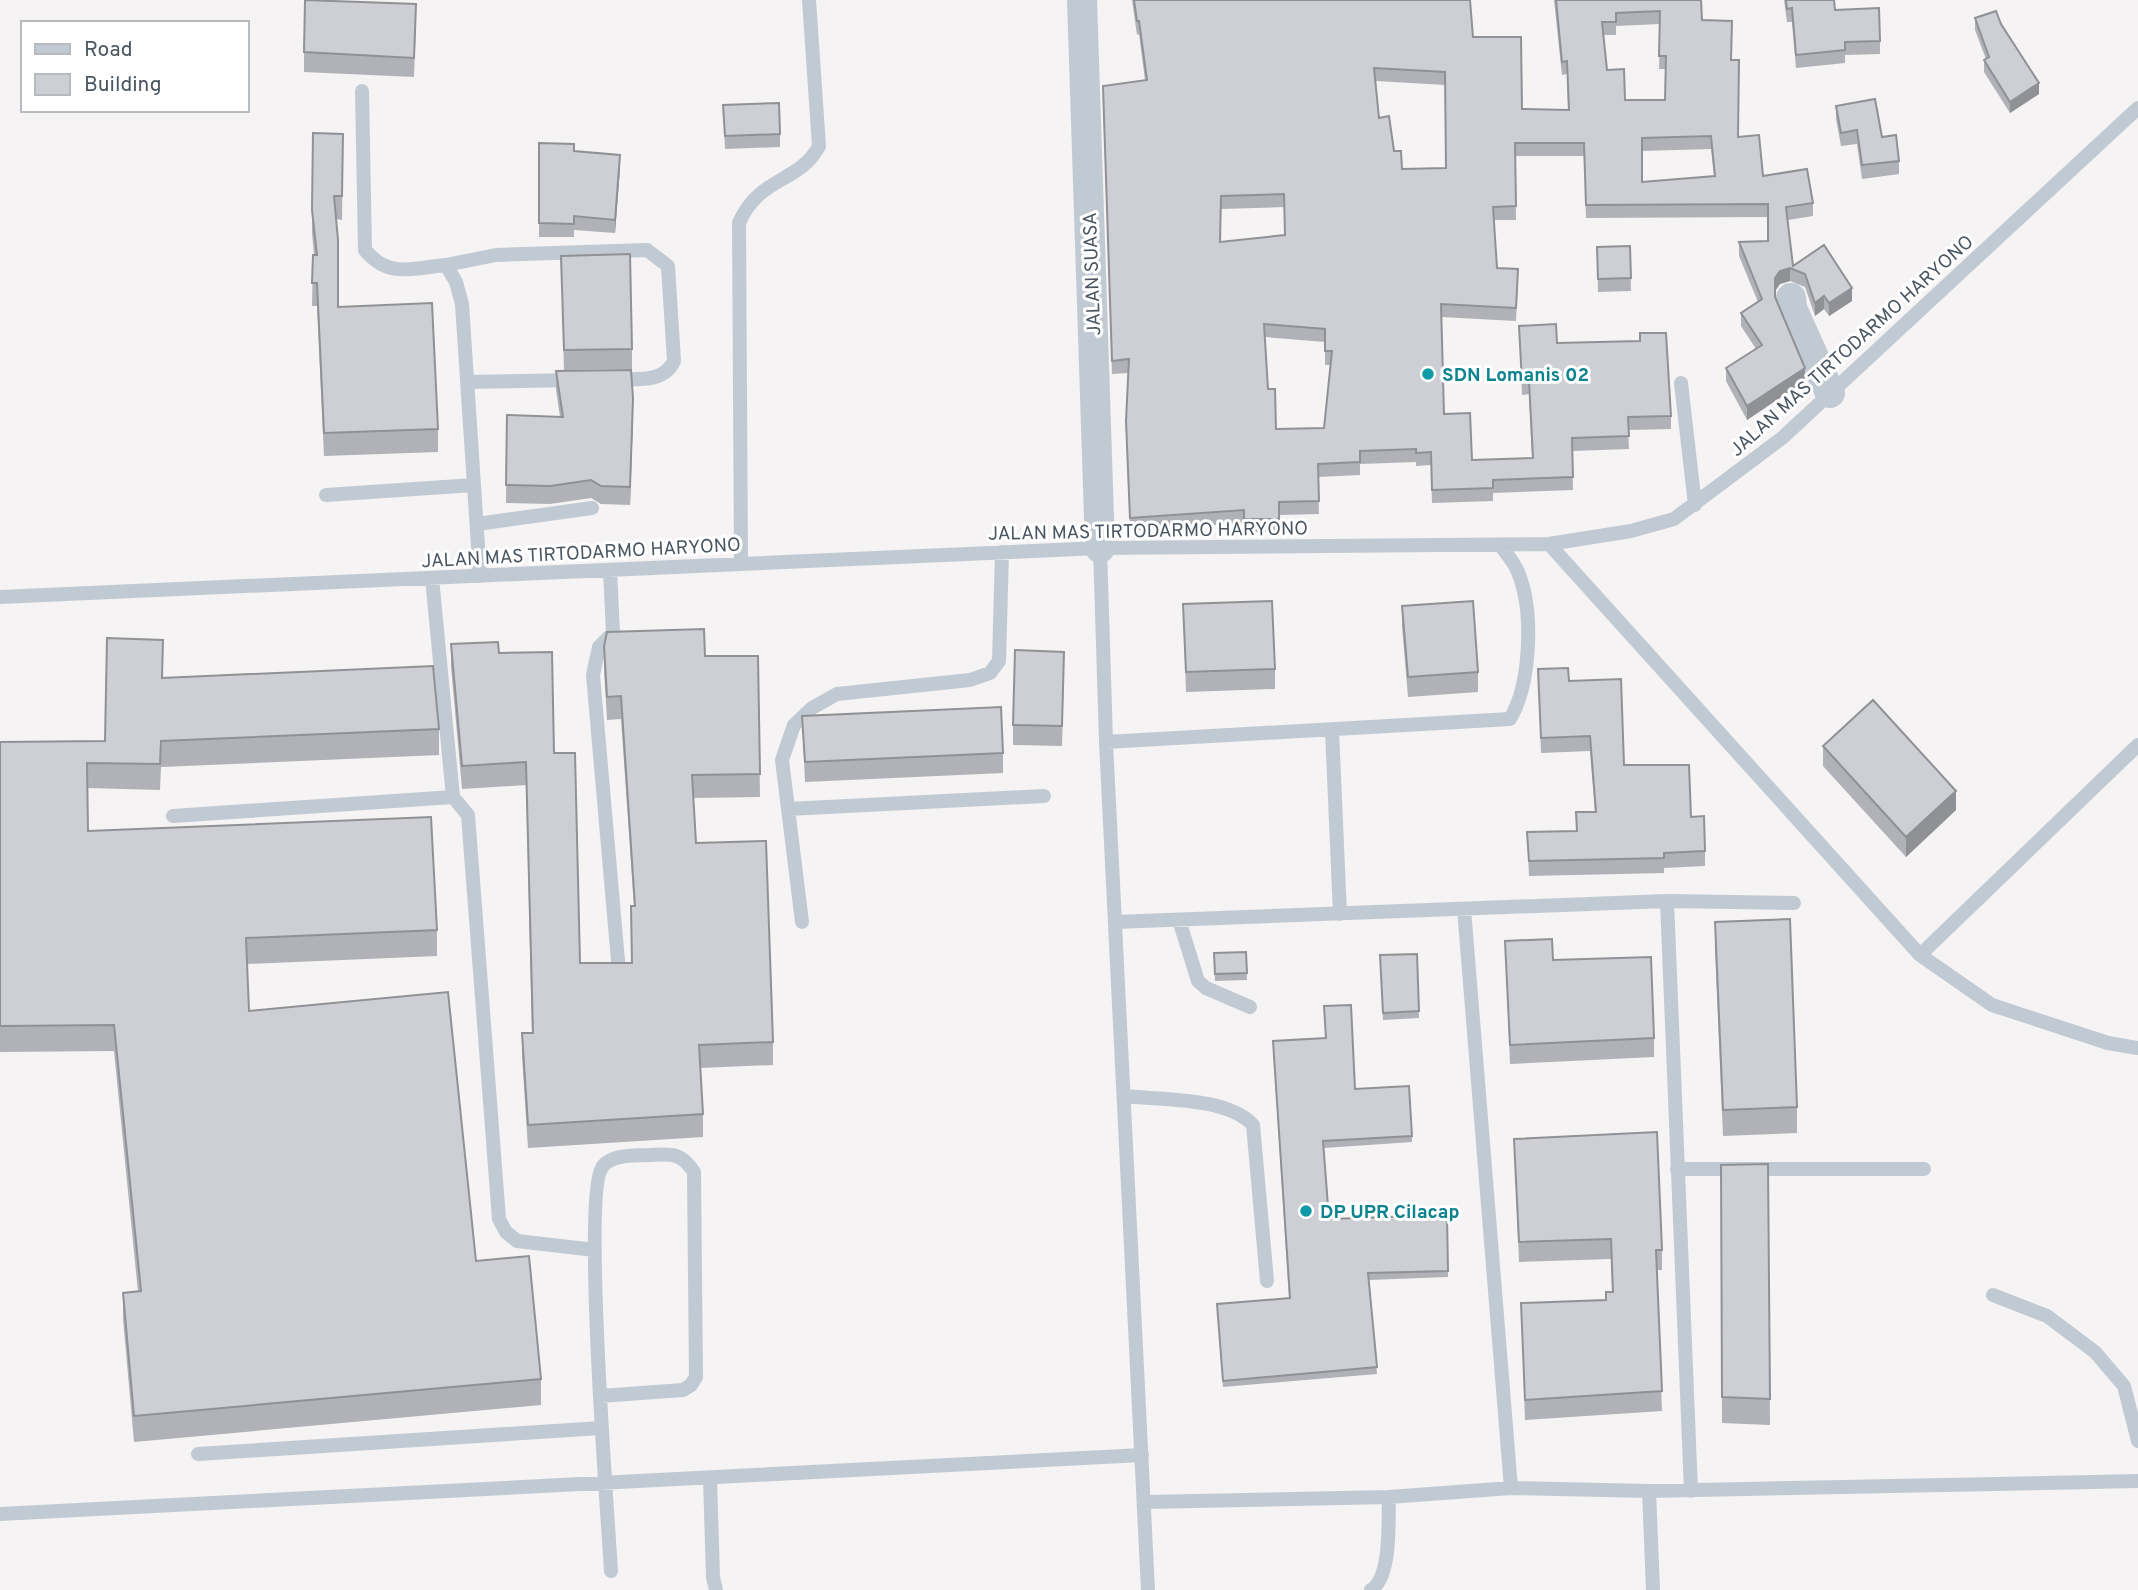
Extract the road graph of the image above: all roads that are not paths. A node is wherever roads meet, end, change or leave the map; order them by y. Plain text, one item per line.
1 (809, 0) edge
2 (1083, 0) edge
3 (362, 91) dead end
4 (2138, 108) edge
5 (446, 265) junction
6 (1791, 298) dead end
7 (467, 382) junction
8 (1681, 383) dead end
9 (1830, 393) junction
10 (474, 485) junction
11 (326, 495) dead end
12 (1695, 505) junction
13 (592, 508) dead end
14 (477, 524) junction
15 (1549, 544) junction
16 (1500, 545) junction
17 (1100, 548) junction
18 (1002, 552) junction
19 (741, 564) junction
20 (610, 570) junction
21 (481, 576) junction
22 (432, 578) junction
23 (0, 597) edge
24 (613, 633) junction
25 (633, 646) edge
26 (1332, 730) junction
27 (1106, 741) junction
28 (2138, 745) edge
29 (1044, 796) dead end
30 (453, 797) junction
31 (788, 809) junction
32 (173, 816) dead end
33 (1667, 901) junction
34 (1794, 903) dead end
35 (1464, 909) junction
36 (1340, 914) junction
37 (1179, 920) junction
38 (802, 922) dead end
39 (1115, 922) junction
40 (1920, 955) junction
41 (620, 972) edge
42 (1250, 1007) dead end
43 (2138, 1048) edge
44 (1124, 1096) junction
45 (1677, 1169) junction
46 (1924, 1169) dead end
47 (595, 1250) junction
48 (1267, 1281) dead end
49 (1993, 1295) dead end
50 (600, 1395) junction
51 (601, 1428) junction
52 (2138, 1441) edge
53 (198, 1454) dead end
54 (1142, 1455) junction
55 (710, 1478) junction
56 (2138, 1481) edge
57 (604, 1483) junction
58 (1511, 1488) junction
59 (1649, 1491) junction
60 (1691, 1491) junction
61 (1389, 1497) junction
62 (1144, 1502) junction
63 (0, 1514) edge
64 (611, 1571) dead end
65 (716, 1590) edge
66 (1148, 1590) edge
67 (1371, 1590) edge
68 (1653, 1590) edge

1 - 19 lane
2 - 17 street, JALAN SUASA
3 - 5 lane
4 - 9 lane, JALAN MAS TIRTODARMO HARYONO
5 - 7 lane
5 - 7 lane
6 - 9 street
7 - 10 lane
8 - 12 lane
9 - 12 lane, JALAN MAS TIRTODARMO HARYONO
10 - 11 lane
10 - 14 lane
12 - 15 lane, JALAN MAS TIRTODARMO HARYONO
13 - 14 lane
14 - 21 lane
15 - 16 lane, JALAN MAS TIRTODARMO HARYONO
15 - 40 lane
16 - 17 lane, JALAN MAS TIRTODARMO HARYONO
16 - 26 lane
17 - 18 lane, JALAN MAS TIRTODARMO HARYONO
17 - 27 lane
18 - 19 lane, JALAN MAS TIRTODARMO HARYONO
18 - 31 lane
19 - 20 lane, JALAN MAS TIRTODARMO HARYONO
20 - 21 lane, JALAN MAS TIRTODARMO HARYONO
20 - 24 lane
21 - 22 lane, JALAN MAS TIRTODARMO HARYONO
22 - 23 lane, JALAN MAS TIRTODARMO HARYONO
22 - 30 lane
24 - 25 lane
24 - 41 lane
26 - 27 lane
26 - 36 lane
27 - 39 lane
28 - 40 lane
29 - 31 lane
30 - 32 lane
30 - 47 lane
31 - 38 lane
33 - 34 lane
33 - 35 lane
33 - 45 lane
35 - 36 lane
35 - 58 lane
36 - 37 lane
37 - 39 lane
37 - 42 lane
39 - 44 lane
40 - 43 lane
44 - 48 lane
44 - 54 lane
45 - 46 lane
45 - 60 lane
47 - 50 lane
47 - 50 lane
49 - 52 lane
50 - 51 lane
51 - 53 lane
51 - 57 lane
54 - 55 lane
54 - 62 lane
55 - 57 lane
55 - 65 lane
56 - 60 lane
57 - 63 lane
57 - 64 lane
58 - 59 lane
58 - 61 lane
59 - 60 lane
59 - 68 lane
61 - 62 lane
61 - 67 lane
62 - 66 lane

